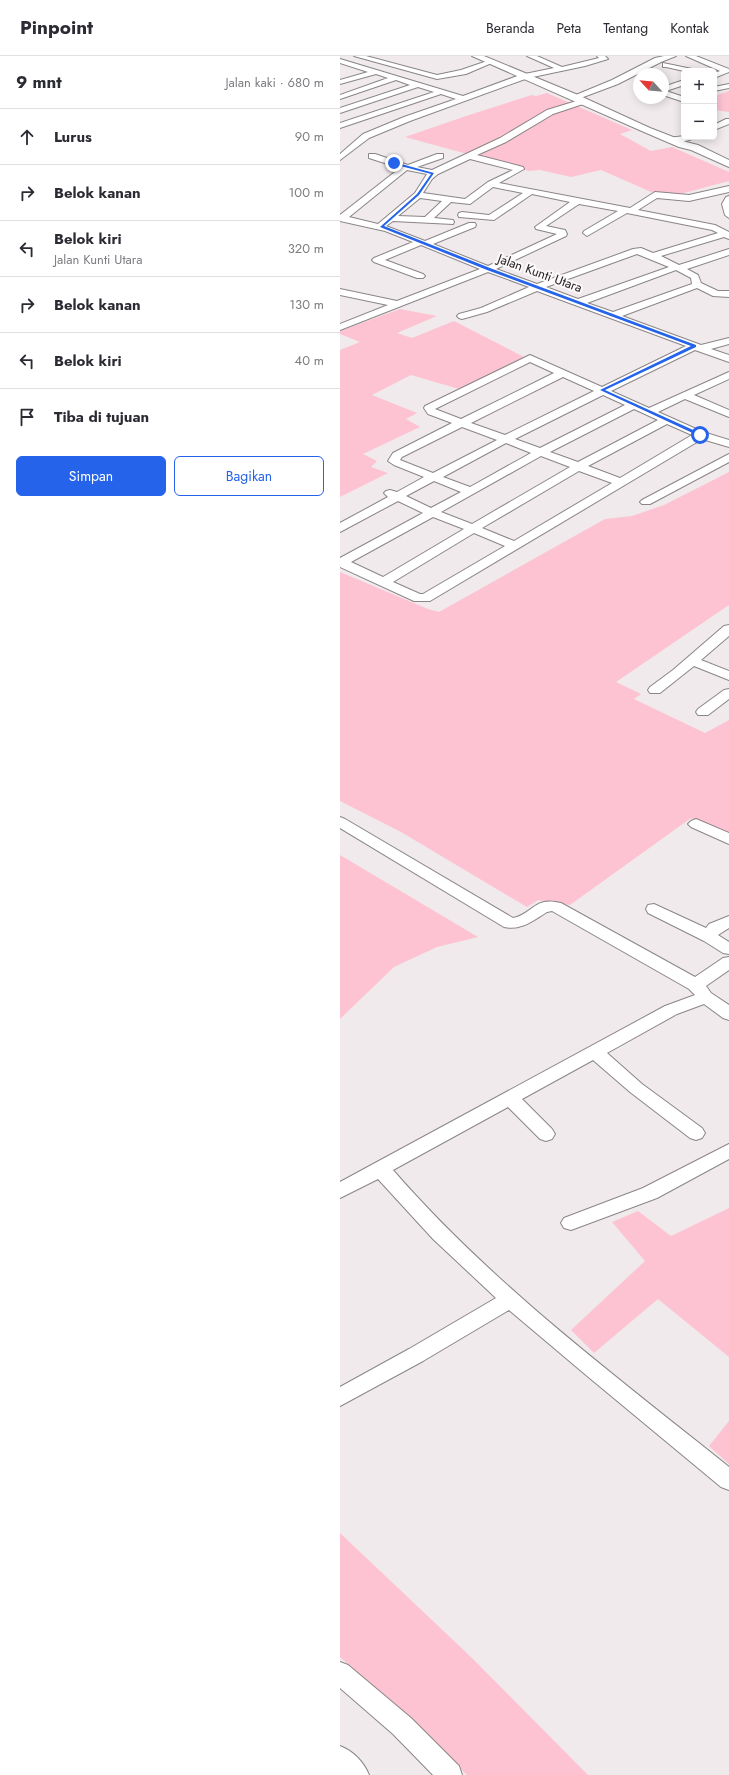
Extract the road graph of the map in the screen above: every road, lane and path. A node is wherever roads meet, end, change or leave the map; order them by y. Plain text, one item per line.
1 (358, 56) edge
2 (476, 56) edge
3 (531, 56) edge
4 (604, 56) edge
5 (672, 56) edge
6 (690, 56) edge
7 (647, 57) dead end
8 (572, 59) dead end
9 (658, 60) junction
10 (341, 62) edge
11 (490, 62) junction
12 (585, 64) junction
13 (666, 65) dead end
14 (364, 68) junction
15 (681, 68) edge
16 (561, 69) junction
17 (376, 72) junction
18 (340, 74) edge
19 (717, 75) edge
20 (524, 77) junction
21 (396, 78) junction
22 (622, 79) junction
23 (340, 82) edge
24 (633, 83) dead end
25 (681, 84) edge
26 (417, 85) junction
27 (729, 86) edge
28 (669, 87) edge
29 (717, 88) edge
30 (440, 92) junction
31 (669, 94) edge
32 (681, 96) edge
33 (676, 97) junction
34 (340, 99) edge
35 (464, 99) junction
36 (579, 99) junction
37 (681, 99) edge
38 (359, 105) junction
39 (340, 111) edge
40 (382, 111) junction
41 (408, 118) junction
42 (729, 121) edge
43 (340, 126) edge
44 (717, 127) edge
45 (681, 139) edge
46 (672, 140) junction
47 (427, 152) dead end
48 (372, 156) dead end
49 (440, 156) junction
50 (469, 156) junction
51 (340, 158) edge
52 (458, 160) junction
53 (729, 166) edge
54 (407, 167) junction
55 (433, 173) junction
56 (491, 184) junction
57 (729, 189) edge
58 (531, 191) junction
59 (418, 195) junction
60 (729, 199) edge
61 (448, 200) junction
62 (579, 200) junction
63 (629, 210) junction
64 (462, 215) dead end
65 (729, 215) edge
66 (342, 218) edge
67 (391, 218) junction
68 (729, 219) edge
69 (427, 220) junction
70 (360, 222) junction
71 (450, 222) dead end
72 (472, 225) dead end
73 (381, 226) junction
74 (340, 229) edge
75 (586, 233) dead end
76 (724, 233) edge
77 (423, 243) junction
78 (729, 252) edge
79 (653, 256) junction
80 (678, 268) junction
81 (488, 269) junction
82 (420, 276) dead end
83 (697, 284) junction
84 (538, 287) junction
85 (342, 294) edge
86 (729, 294) edge
87 (579, 302) junction
88 (397, 304) junction
89 (615, 315) junction
90 (462, 316) dead end
91 (340, 327) edge
92 (729, 341) edge
93 (694, 346) junction
94 (729, 359) edge
95 (562, 373) junction
96 (729, 376) edge
97 (597, 388) junction
98 (684, 395) junction
99 (633, 405) junction
100 (649, 412) junction
101 (728, 412) edge
102 (666, 420) junction
103 (460, 422) junction
104 (700, 435) junction
105 (501, 437) junction
106 (729, 444) edge
107 (541, 452) junction
108 (729, 457) edge
109 (579, 466) junction
110 (428, 475) junction
111 (621, 482) junction
112 (470, 491) junction
113 (392, 494) junction
114 (646, 502) dead end
115 (432, 512) junction
116 (340, 518) edge
117 (340, 528) edge
118 (472, 528) junction
119 (514, 545) junction
120 (341, 562) edge
121 (383, 582) junction
122 (729, 629) edge
123 (693, 661) junction
124 (729, 676) edge
125 (655, 690) dead end
126 (729, 693) edge
127 (703, 712) dead end
128 (340, 822) edge
129 (696, 824) dead end
130 (729, 839) edge
131 (654, 909) dead end
132 (729, 921) edge
133 (710, 937) junction
134 (729, 949) edge
135 (729, 962) edge
136 (701, 991) junction
137 (729, 1014) edge
138 (595, 1052) junction
139 (510, 1098) junction
140 (696, 1133) dead end
141 (546, 1134) dead end
142 (729, 1151) edge
143 (381, 1169) junction
144 (340, 1191) edge
145 (571, 1223) dead end
146 (510, 1299) junction
147 (340, 1397) edge
148 (729, 1480) edge
149 (340, 1673) edge
150 (340, 1758) edge
151 (357, 1775) edge
152 (450, 1775) edge

1 - 11 street
2 - 11 street
3 - 16 street
4 - 12 street
5 - 9 street
6 - 19 street
7 - 9 street
8 - 12 street
9 - 22 street
10 - 14 street
11 - 20 street
12 - 16 street
13 - 15 street
14 - 17 street
14 - 18 street
16 - 20 street
17 - 21 street
17 - 23 street
20 - 35 street
20 - 36 street
21 - 26 street
21 - 34 street
22 - 24 street
22 - 36 street
25 - 28 street
26 - 30 street
26 - 38 street
27 - 29 street
30 - 35 street
30 - 40 street
31 - 33 street
32 - 33 street
33 - 37 street
34 - 38 street
35 - 41 street
36 - 46 street
36 - 50 street
38 - 39 street
38 - 40 street
40 - 41 street
40 - 43 street
41 - 51 street
42 - 44 street
45 - 46 street
46 - 53 street
47 - 49 street
48 - 54 street
49 - 52 street
49 - 54 street
50 - 52 street
50 - 56 street
52 - 55 street
54 - 55 street
54 - 66 street
55 - 59 street
56 - 58 street
56 - 61 street
57 - 63 street
58 - 62 street
58 - 64 street
59 - 61 street
59 - 67 street
60 - 65 street
61 - 69 street
62 - 63 street
62 - 81 street
63 - 75 street
63 - 76 street
66 - 70 street, Jalan Kunti Utara
67 - 69 street
67 - 73 street
68 - 76 street
69 - 71 street
70 - 73 street, Jalan Kunti Utara
70 - 74 street
72 - 77 street
73 - 77 street, Jalan Kunti Utara
76 - 79 street
77 - 81 street, Jalan Kunti Utara
77 - 82 street
78 - 80 street
79 - 80 street
79 - 84 street
80 - 83 street
80 - 87 street
81 - 84 street, Jalan Kunti Utara
81 - 88 street
83 - 86 street
83 - 89 street
84 - 87 street, Jalan Kunti Utara
84 - 90 street
85 - 88 street
87 - 89 street, Jalan Kunti Utara
88 - 91 street
89 - 93 street, Jalan Kunti Utara
92 - 93 street
93 - 94 street, Jalan Kunti Utara
93 - 97 street
95 - 97 street
95 - 103 street
95 - 103 street
96 - 98 street
97 - 99 street
97 - 105 street
98 - 100 street
98 - 101 street
99 - 100 street
99 - 107 street
100 - 102 street
102 - 104 street
102 - 109 street
103 - 105 street
103 - 110 street
104 - 106 street
104 - 111 street
105 - 107 street
105 - 110 street
107 - 109 street
107 - 112 street
108 - 114 street
109 - 111 street
109 - 118 street
110 - 112 street
110 - 113 street
111 - 119 street
112 - 115 street
113 - 115 street
113 - 116 street
113 - 117 street
115 - 118 street
115 - 120 street
118 - 119 street
118 - 121 street
119 - 121 street
120 - 121 street
122 - 123 street
123 - 124 street
123 - 125 street
126 - 127 street
128 - 136 street
129 - 130 street
131 - 133 street
132 - 133 street
133 - 134 street
135 - 136 street
136 - 137 street
136 - 138 street
138 - 139 street
138 - 140 street
139 - 141 street
139 - 143 street
142 - 145 street
143 - 144 street
143 - 146 street
146 - 147 street
146 - 148 street
149 - 152 street
150 - 151 street

